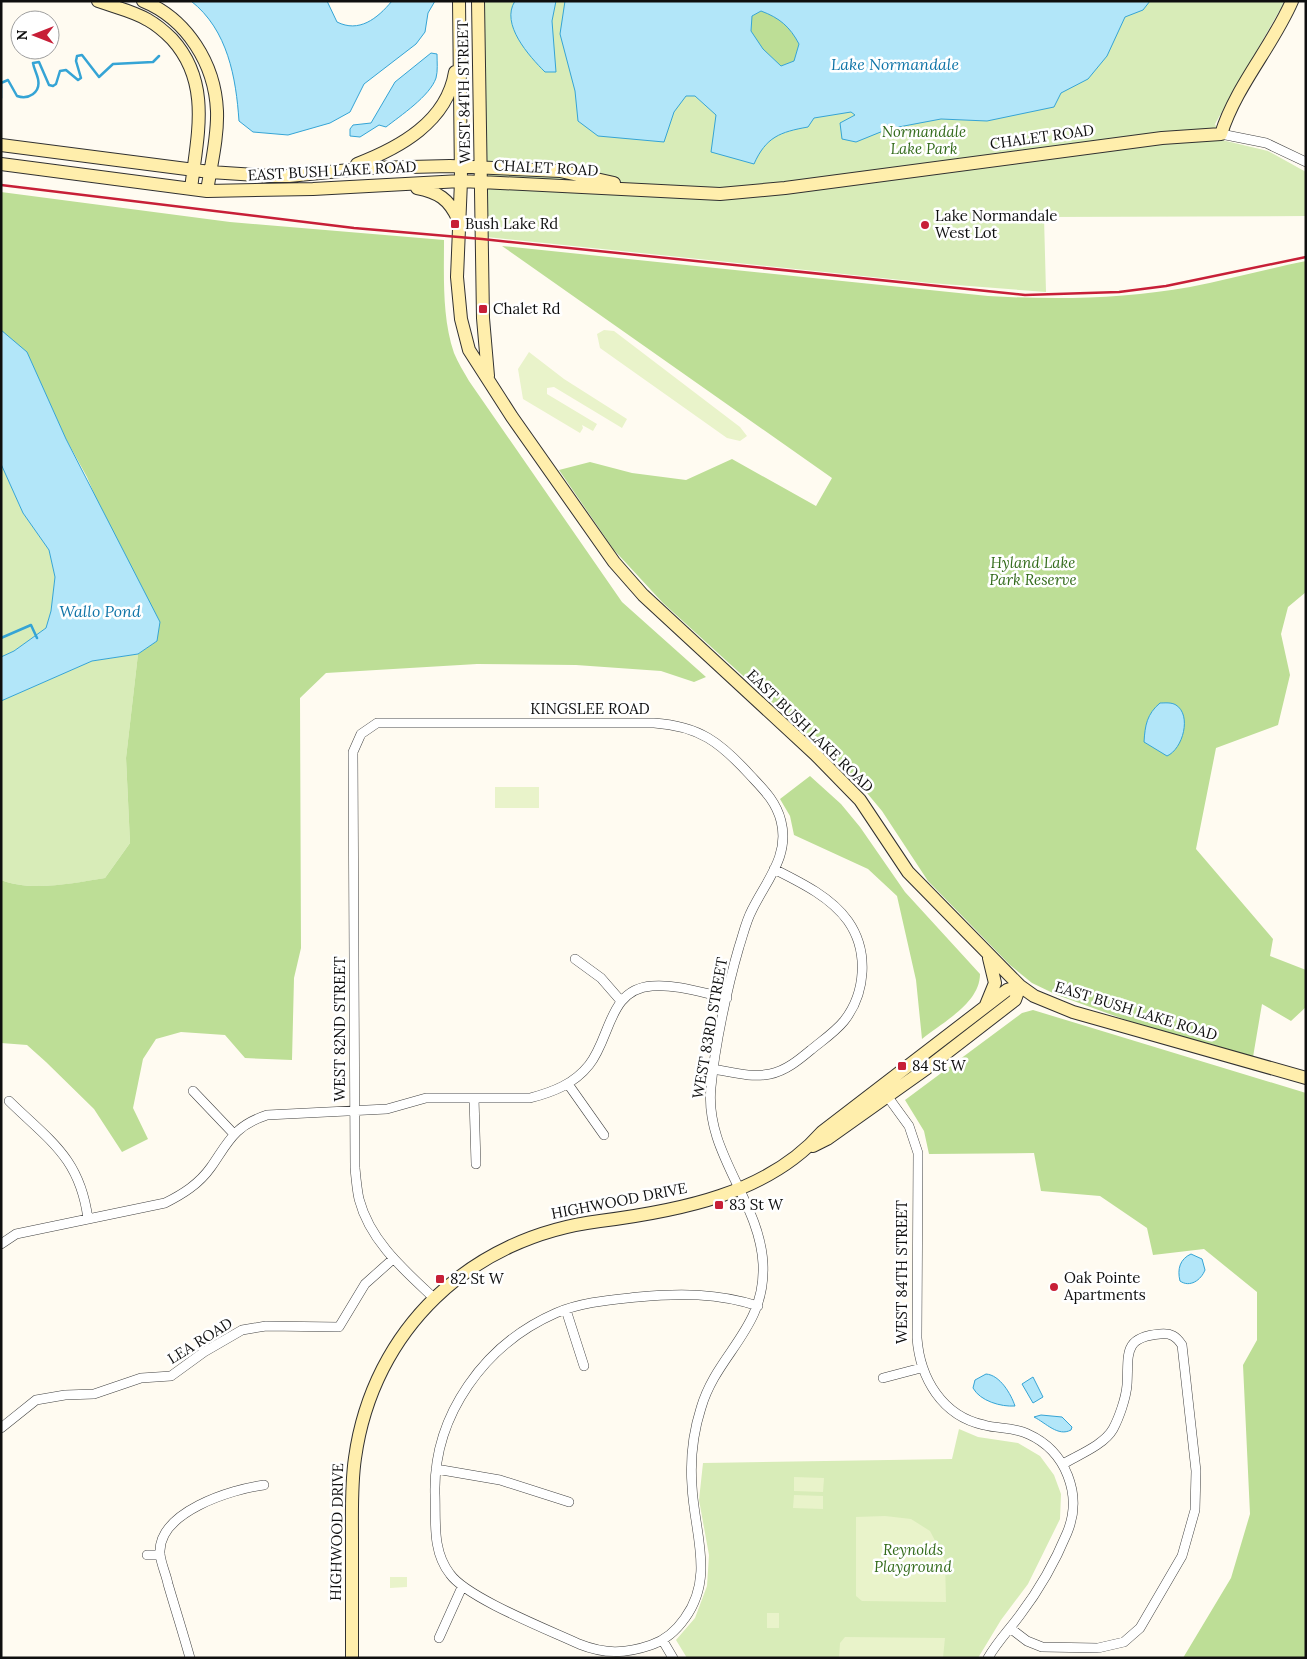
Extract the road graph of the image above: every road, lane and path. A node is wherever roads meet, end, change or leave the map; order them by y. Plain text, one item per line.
1 (98, 1) edge
2 (143, 1) edge
3 (459, 1) edge
4 (478, 1) edge
5 (1292, 1) edge
6 (461, 32) junction
7 (1221, 134) junction
8 (1, 144) edge
9 (1306, 162) edge
10 (1, 164) edge
11 (461, 166) junction
12 (482, 167) junction
13 (194, 169) junction
14 (343, 170) junction
15 (210, 172) junction
16 (461, 181) junction
17 (482, 181) junction
18 (395, 184) junction
19 (628, 187) junction
20 (191, 189) junction
21 (207, 191) junction
22 (460, 223) junction
23 (488, 378) junction
24 (361, 734) joint
25 (780, 820) joint
26 (774, 869) junction
27 (987, 953) junction
28 (575, 959) dead end
29 (1020, 986) junction
30 (727, 998) junction
31 (621, 1001) junction
32 (983, 1009) junction
33 (713, 1069) junction
34 (1306, 1078) edge
35 (568, 1084) junction
36 (193, 1091) dead end
37 (884, 1092) junction
38 (474, 1098) junction
39 (9, 1101) dead end
40 (354, 1111) junction
41 (234, 1133) junction
42 (604, 1135) dead end
43 (476, 1164) dead end
44 (738, 1188) junction
45 (88, 1219) junction
46 (1, 1244) edge
47 (392, 1259) junction
48 (434, 1298) junction
49 (758, 1306) junction
50 (566, 1310) junction
51 (584, 1366) dead end
52 (922, 1368) junction
53 (883, 1378) dead end
54 (1, 1428) edge
55 (1063, 1464) junction
56 (436, 1469) junction
57 (264, 1484) dead end
58 (569, 1502) dead end
59 (147, 1555) dead end
60 (160, 1555) junction
61 (462, 1587) junction
62 (1010, 1628) junction
63 (439, 1638) dead end
64 (663, 1641) junction
65 (190, 1658) edge
66 (352, 1658) edge
67 (673, 1658) edge
68 (988, 1658) edge

1 - 13 street
2 - 15 street
3 - 6 street, WEST 84TH STREET
4 - 12 street, WEST 84TH STREET
5 - 7 street
6 - 11 street, WEST 84TH STREET
6 - 14 street
7 - 9 street, CHALET ROAD
7 - 19 street, CHALET ROAD
8 - 13 street, EAST BUSH LAKE ROAD
10 - 20 street, EAST BUSH LAKE ROAD
11 - 12 street, CHALET ROAD
11 - 14 street, EAST BUSH LAKE ROAD
11 - 16 street, WEST 84TH STREET
12 - 17 street, WEST 84TH STREET
12 - 19 street, CHALET ROAD
13 - 15 street, EAST BUSH LAKE ROAD
13 - 20 street
14 - 15 street, EAST BUSH LAKE ROAD
15 - 21 street
16 - 17 street, CHALET ROAD
16 - 18 street, EAST BUSH LAKE ROAD
16 - 22 street, EAST BUSH LAKE ROAD
17 - 19 street, CHALET ROAD
17 - 23 street, EAST BUSH LAKE ROAD
18 - 21 street, EAST BUSH LAKE ROAD
18 - 22 street
20 - 21 street, EAST BUSH LAKE ROAD
22 - 23 street, EAST BUSH LAKE ROAD
23 - 27 street, EAST BUSH LAKE ROAD
24 - 25 street, KINGSLEE ROAD
24 - 40 street, WEST 82ND STREET
25 - 26 street, WEST 83RD STREET
26 - 30 street, WEST 83RD STREET
26 - 33 street
27 - 29 street, EAST BUSH LAKE ROAD
27 - 32 street
28 - 31 street
29 - 32 street, HIGHWOOD DRIVE
29 - 34 street, EAST BUSH LAKE ROAD
29 - 37 street, HIGHWOOD DRIVE
30 - 31 street
30 - 33 street, WEST 83RD STREET
31 - 35 street
32 - 37 street, HIGHWOOD DRIVE
33 - 44 street, WEST 83RD STREET
35 - 38 street
35 - 42 street
36 - 41 street
37 - 44 street, HIGHWOOD DRIVE
37 - 52 street, WEST 84TH STREET
38 - 40 street
38 - 43 street
39 - 45 street
40 - 41 street
40 - 47 street, WEST 82ND STREET
41 - 45 street
44 - 48 street, HIGHWOOD DRIVE
44 - 49 street, WEST 83RD STREET
45 - 46 street
47 - 48 street, WEST 82ND STREET
47 - 54 street, LEA ROAD
48 - 66 street, HIGHWOOD DRIVE
49 - 50 street
49 - 64 street, WEST 83RD STREET
50 - 51 street
50 - 56 street
52 - 53 street
52 - 55 street, WEST 84TH STREET
55 - 62 street, WEST 84TH STREET
55 - 62 street
56 - 58 street
56 - 61 street
57 - 60 street
59 - 60 street
60 - 65 street
61 - 63 street
61 - 64 street
62 - 68 street, WEST 84TH STREET
64 - 67 street

